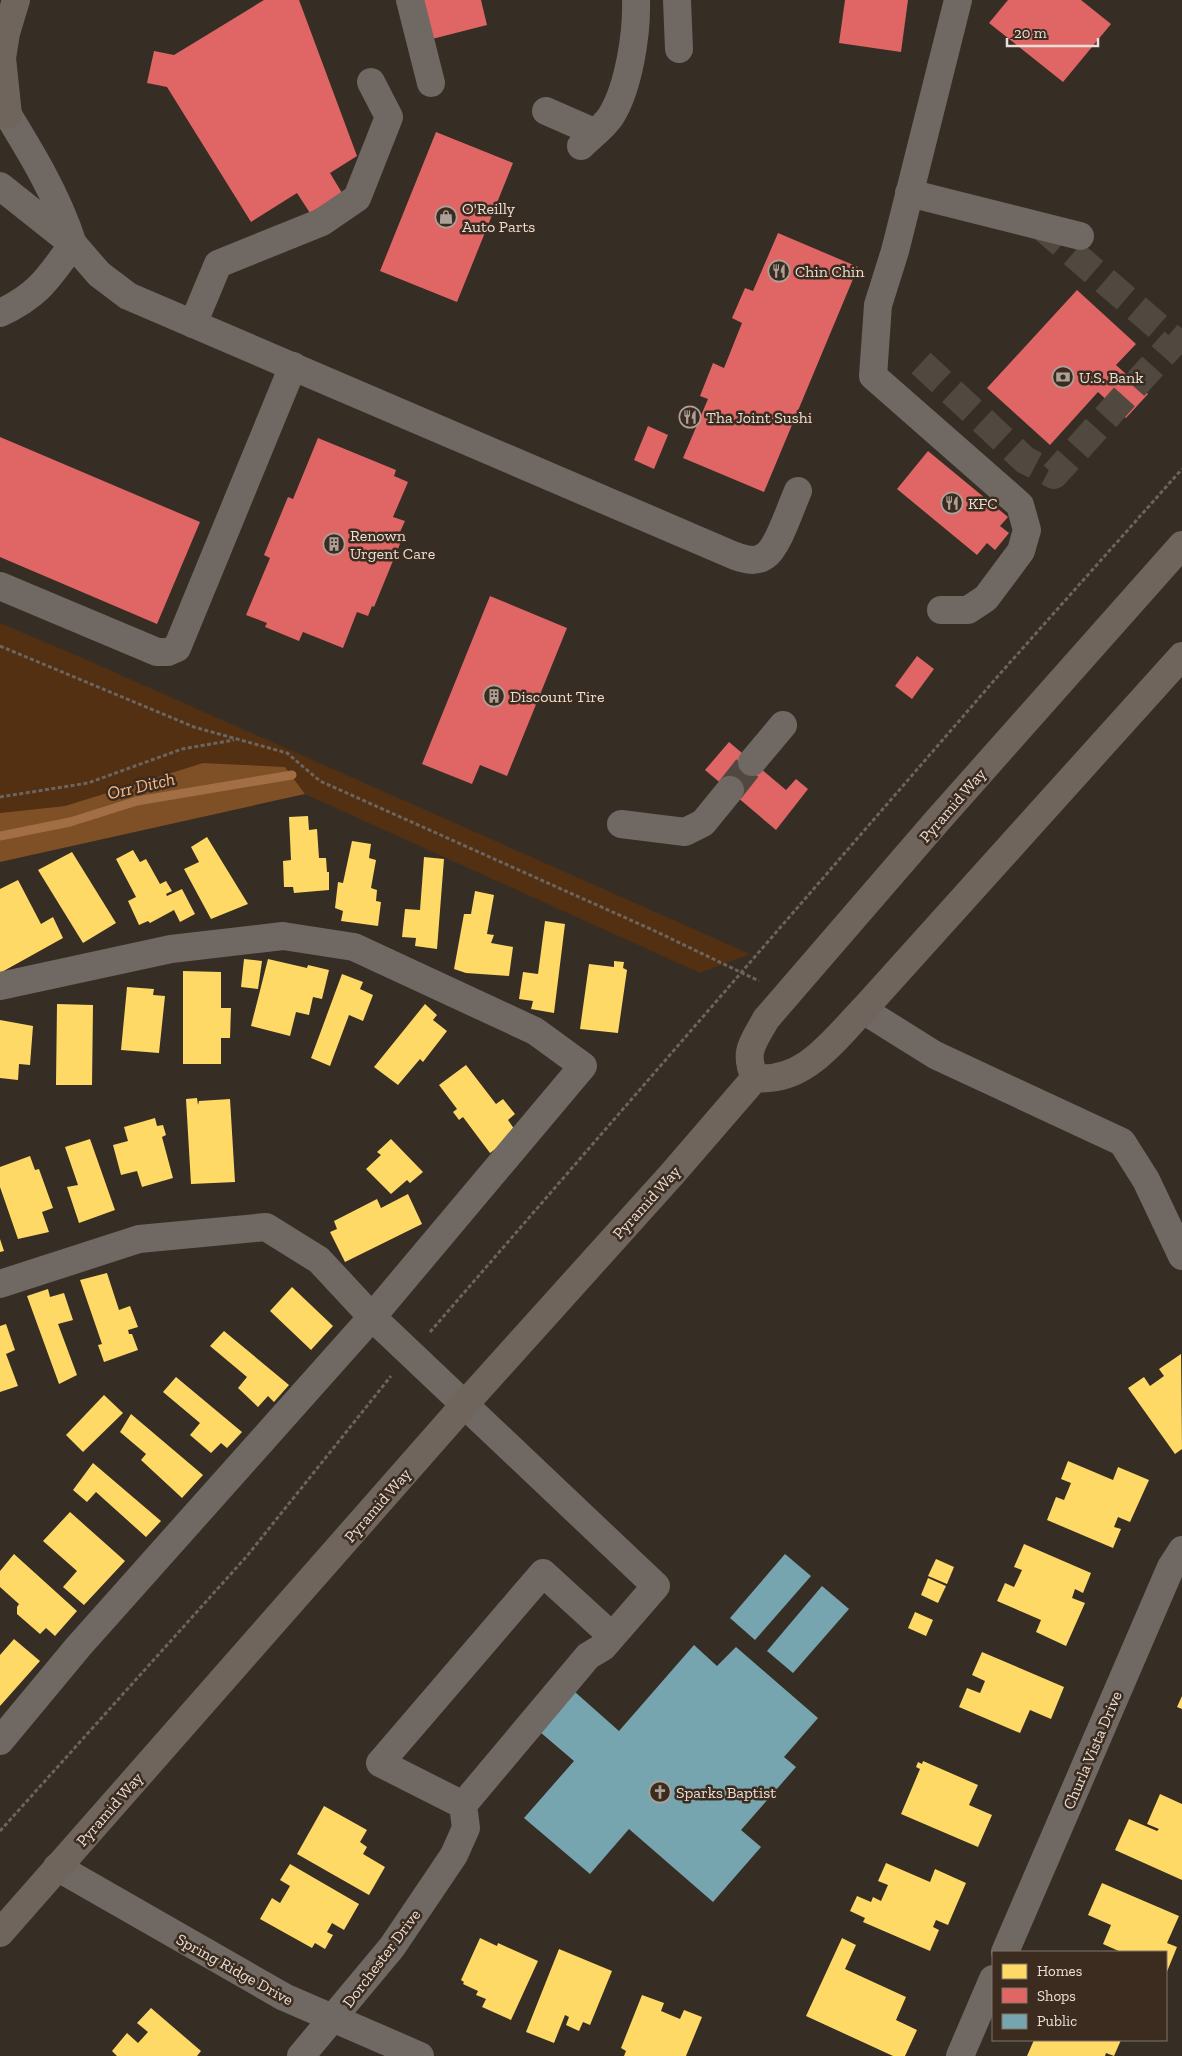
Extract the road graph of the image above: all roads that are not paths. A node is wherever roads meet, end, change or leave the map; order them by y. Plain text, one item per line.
1 (16, 0) edge
2 (410, 0) edge
3 (636, 0) edge
4 (677, 0) edge
5 (958, 0) edge
6 (679, 49) dead end
7 (371, 82) dead end
8 (431, 84) dead end
9 (4, 108) edge
10 (546, 112) dead end
11 (0, 186) edge
12 (909, 193) junction
13 (1080, 236) dead end
14 (73, 244) junction
15 (0, 313) edge
16 (193, 324) junction
17 (293, 366) junction
18 (798, 491) dead end
19 (1182, 545) edge
20 (0, 586) edge
21 (941, 610) dead end
22 (1182, 656) edge
23 (783, 725) dead end
24 (752, 762) tunnel mouth
25 (730, 790) tunnel mouth
26 (621, 824) dead end
27 (0, 986) edge
28 (863, 1010) junction
29 (755, 1078) junction
30 (1182, 1256) edge
31 (0, 1284) edge
32 (372, 1317) junction
33 (465, 1404) junction
34 (1182, 1550) edge
35 (612, 1636) junction
36 (0, 1741) edge
37 (463, 1805) junction
38 (58, 1867) junction
39 (0, 1932) edge
40 (1005, 1951) edge
41 (992, 1981) edge
42 (333, 2020) junction
43 (302, 2056) edge
44 (420, 2056) edge
45 (960, 2056) edge

1 - 9 main road
2 - 8 street
3 - 10 street
4 - 6 street
5 - 12 street
7 - 16 street
9 - 14 street
11 - 14 street
12 - 13 street
12 - 21 street
14 - 15 street
14 - 16 street
16 - 17 street
17 - 18 street
17 - 20 street
19 - 29 main road, Pyramid Way
22 - 28 main road
23 - 24 street
25 - 26 street
27 - 32 street
28 - 29 main road
28 - 30 street
29 - 33 main road, Pyramid Way
31 - 32 street
32 - 33 street
32 - 36 street
33 - 35 street
33 - 38 main road, Pyramid Way
34 - 40 street, Churla Vista Drive
35 - 37 street
35 - 37 street
37 - 42 street, Dorchester Drive
38 - 39 main road, Pyramid Way
38 - 42 street, Spring Ridge Drive
41 - 45 street
42 - 43 street, Dorchester Drive
42 - 44 street, Spring Ridge Drive

